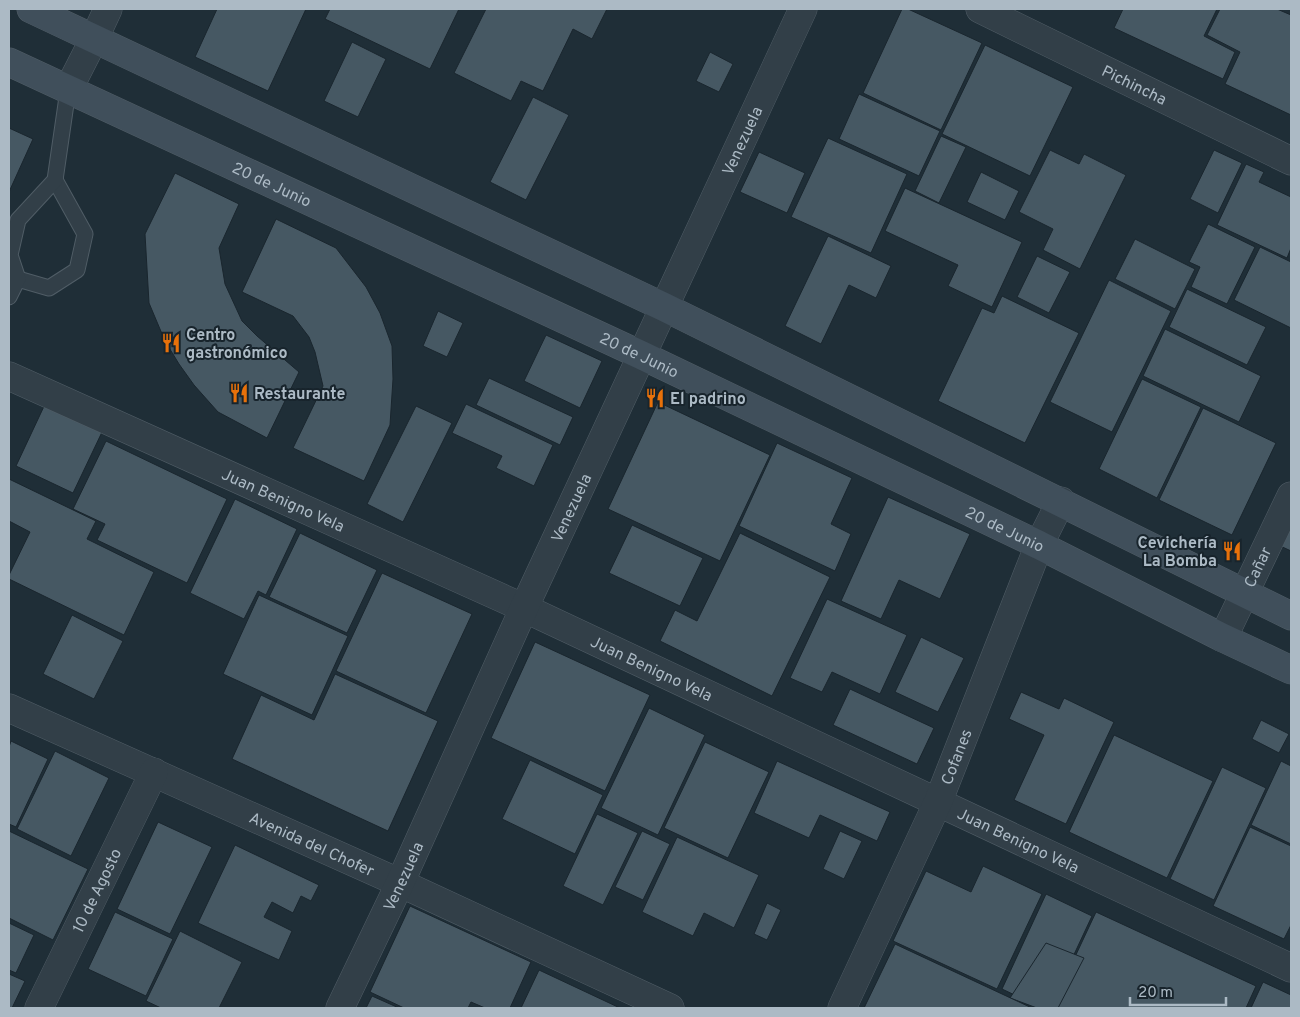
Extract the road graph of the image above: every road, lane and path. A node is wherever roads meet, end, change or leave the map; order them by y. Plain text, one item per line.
1 (31, 9) edge
2 (108, 9) edge
3 (803, 9) edge
4 (980, 9) edge
5 (94, 39) junction
6 (9, 62) edge
7 (68, 90) junction
8 (1291, 161) edge
9 (55, 180) junction
10 (18, 279) junction
11 (9, 298) edge
12 (664, 307) junction
13 (641, 355) junction
14 (9, 376) edge
15 (1291, 496) edge
16 (1061, 502) junction
17 (1039, 545) junction
18 (1244, 594) junction
19 (524, 608) junction
20 (1291, 616) edge
21 (1223, 638) junction
22 (1291, 670) edge
23 (9, 708) edge
24 (154, 772) junction
25 (938, 802) junction
26 (400, 883) junction
27 (1291, 968) edge
28 (40, 1008) edge
29 (340, 1008) edge
30 (670, 1008) edge
31 (842, 1008) edge

1 - 5 street
2 - 5 street
3 - 12 street, Venezuela
4 - 8 street, Pichincha
5 - 7 street
5 - 12 street
6 - 7 street, 20 de Junio
7 - 9 lane
7 - 13 street, 20 de Junio
9 - 10 lane
9 - 10 lane
10 - 11 lane
12 - 13 street, Venezuela
12 - 16 street
13 - 17 street, 20 de Junio
13 - 19 street, Venezuela
14 - 19 street, Juan Benigno Vela
15 - 18 street, Cañar
16 - 17 street, Cofanes
16 - 18 street
17 - 21 street, 20 de Junio
17 - 25 street, Cofanes
18 - 20 street
18 - 21 street, Cañar
19 - 25 street, Juan Benigno Vela
19 - 26 street, Venezuela
21 - 22 street, 20 de Junio
23 - 24 street, Avenida del Chofer
24 - 26 street, Avenida del Chofer
24 - 28 street, 10 de Agosto
25 - 27 street, Juan Benigno Vela
25 - 31 street, Cofanes
26 - 29 street, Venezuela
26 - 30 street, Avenida del Chofer

